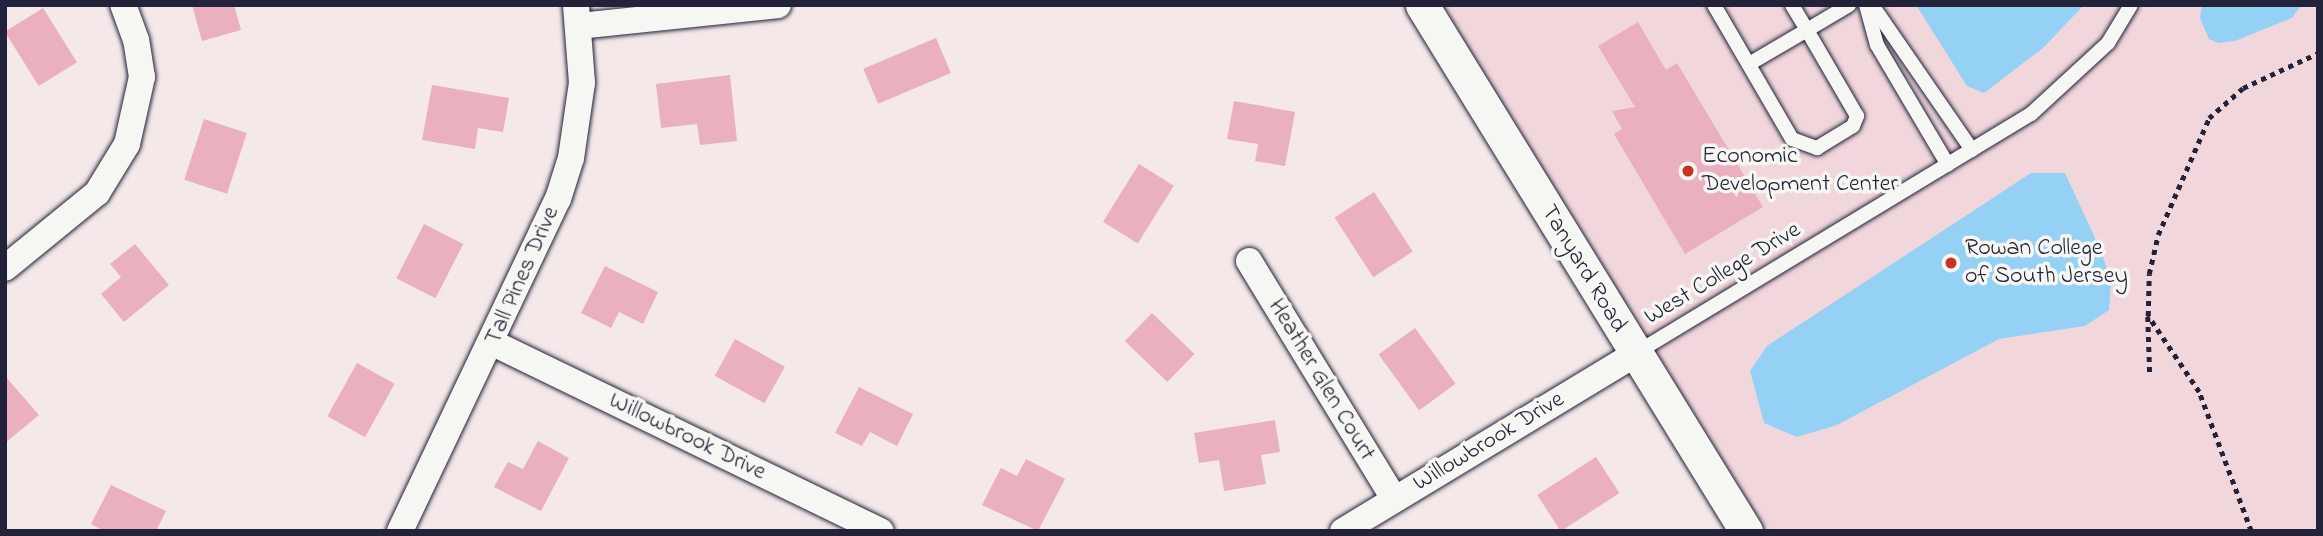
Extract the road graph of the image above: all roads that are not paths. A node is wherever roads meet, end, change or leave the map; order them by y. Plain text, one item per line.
1 (122, 5) edge
2 (778, 5) edge
3 (1422, 5) edge
4 (1714, 5) edge
5 (1792, 5) edge
6 (1849, 5) edge
7 (1866, 5) edge
8 (1872, 5) edge
9 (2131, 5) edge
10 (577, 16) edge
11 (1807, 30) junction
12 (1749, 64) junction
13 (1972, 150) junction
14 (1948, 165) junction
15 (1249, 261) dead end
16 (5, 268) edge
17 (493, 343) junction
18 (1635, 354) junction
19 (1394, 499) junction
20 (867, 528) edge
21 (400, 531) edge
22 (1343, 531) edge
23 (1746, 531) edge

1 - 16 street
2 - 10 street
3 - 18 street, Tanyard Road
4 - 12 lane
5 - 11 lane
6 - 11 lane
7 - 14 lane
8 - 13 lane
9 - 13 lane, West College Drive
10 - 17 street, Tall Pines Drive
11 - 12 lane
11 - 12 lane
13 - 14 lane, West College Drive
14 - 18 lane, West College Drive
15 - 19 street, Heather Glen Court
17 - 20 street, Willowbrook Drive
17 - 21 street, Tall Pines Drive
18 - 19 street, Willowbrook Drive
18 - 23 street, Tanyard Road
19 - 22 street, Willowbrook Drive

